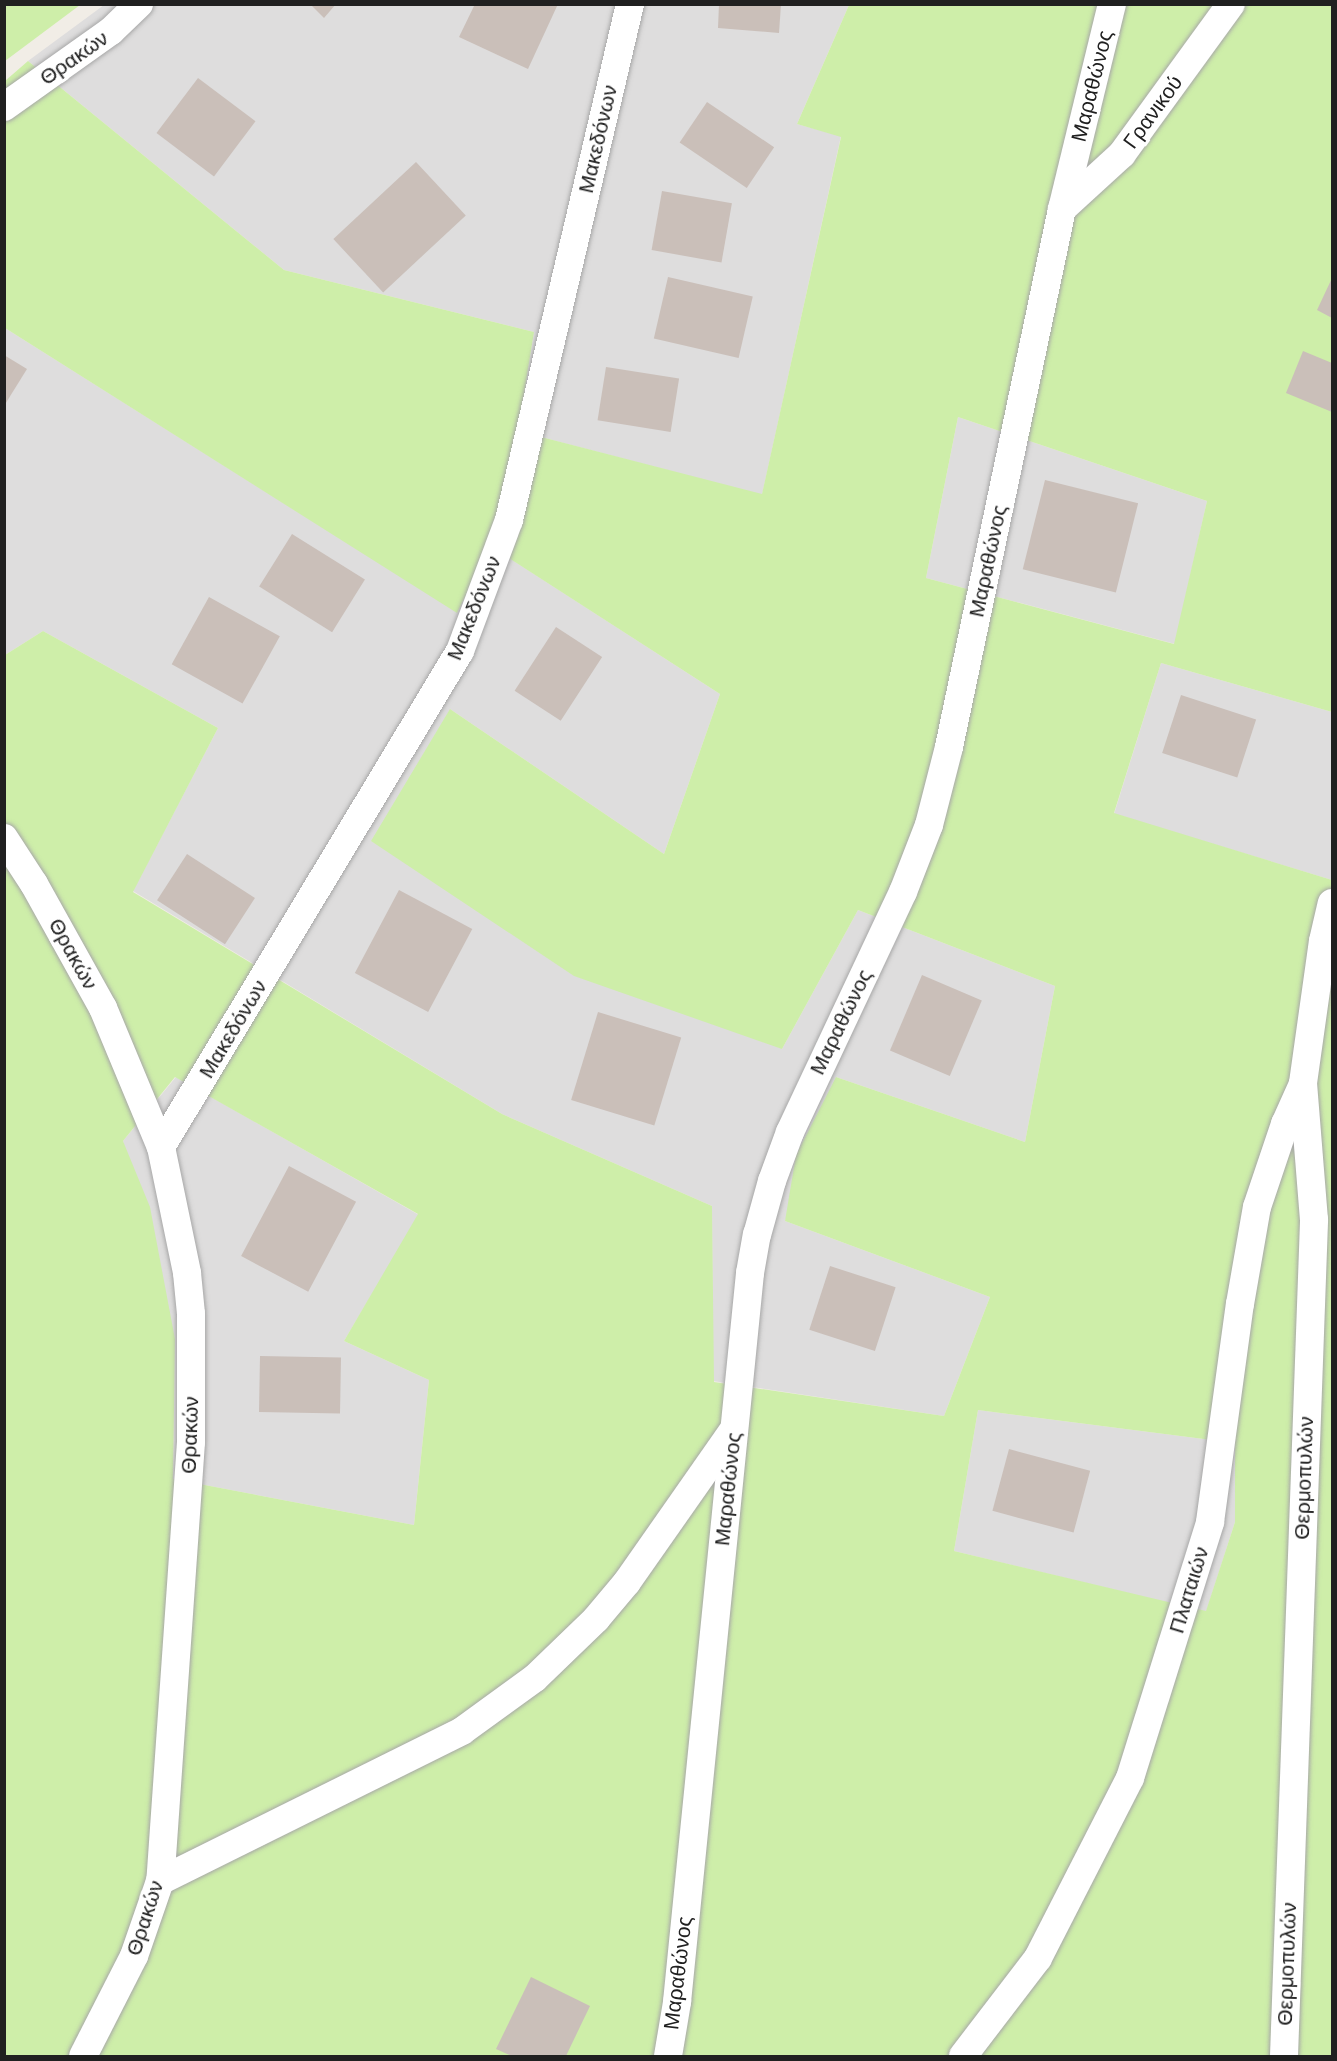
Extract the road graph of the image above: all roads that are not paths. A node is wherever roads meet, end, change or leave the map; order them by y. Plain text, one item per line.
1 (139, 4) edge
2 (630, 4) edge
3 (1112, 4) edge
4 (1231, 4) edge
5 (4, 107) edge
6 (1062, 209) junction
7 (4, 838) edge
8 (1332, 903) edge
9 (1303, 1083) junction
10 (161, 1147) junction
11 (734, 1431) junction
12 (160, 1881) junction
13 (83, 2056) edge
14 (668, 2056) edge
15 (963, 2056) edge
16 (1284, 2056) edge

1 - 5 street, Θρακών
2 - 10 street, Μακεδόνων
3 - 6 street, Μαραθώνος
4 - 6 street, Γρανικού
6 - 11 street, Μαραθώνος
7 - 10 street, Θρακών
8 - 9 street, Θερμοπυλών
9 - 15 street, Πλαταιών
9 - 16 street, Θερμοπυλών
10 - 12 street, Θρακών
11 - 12 street
11 - 14 street, Μαραθώνος
12 - 13 street, Θρακών

